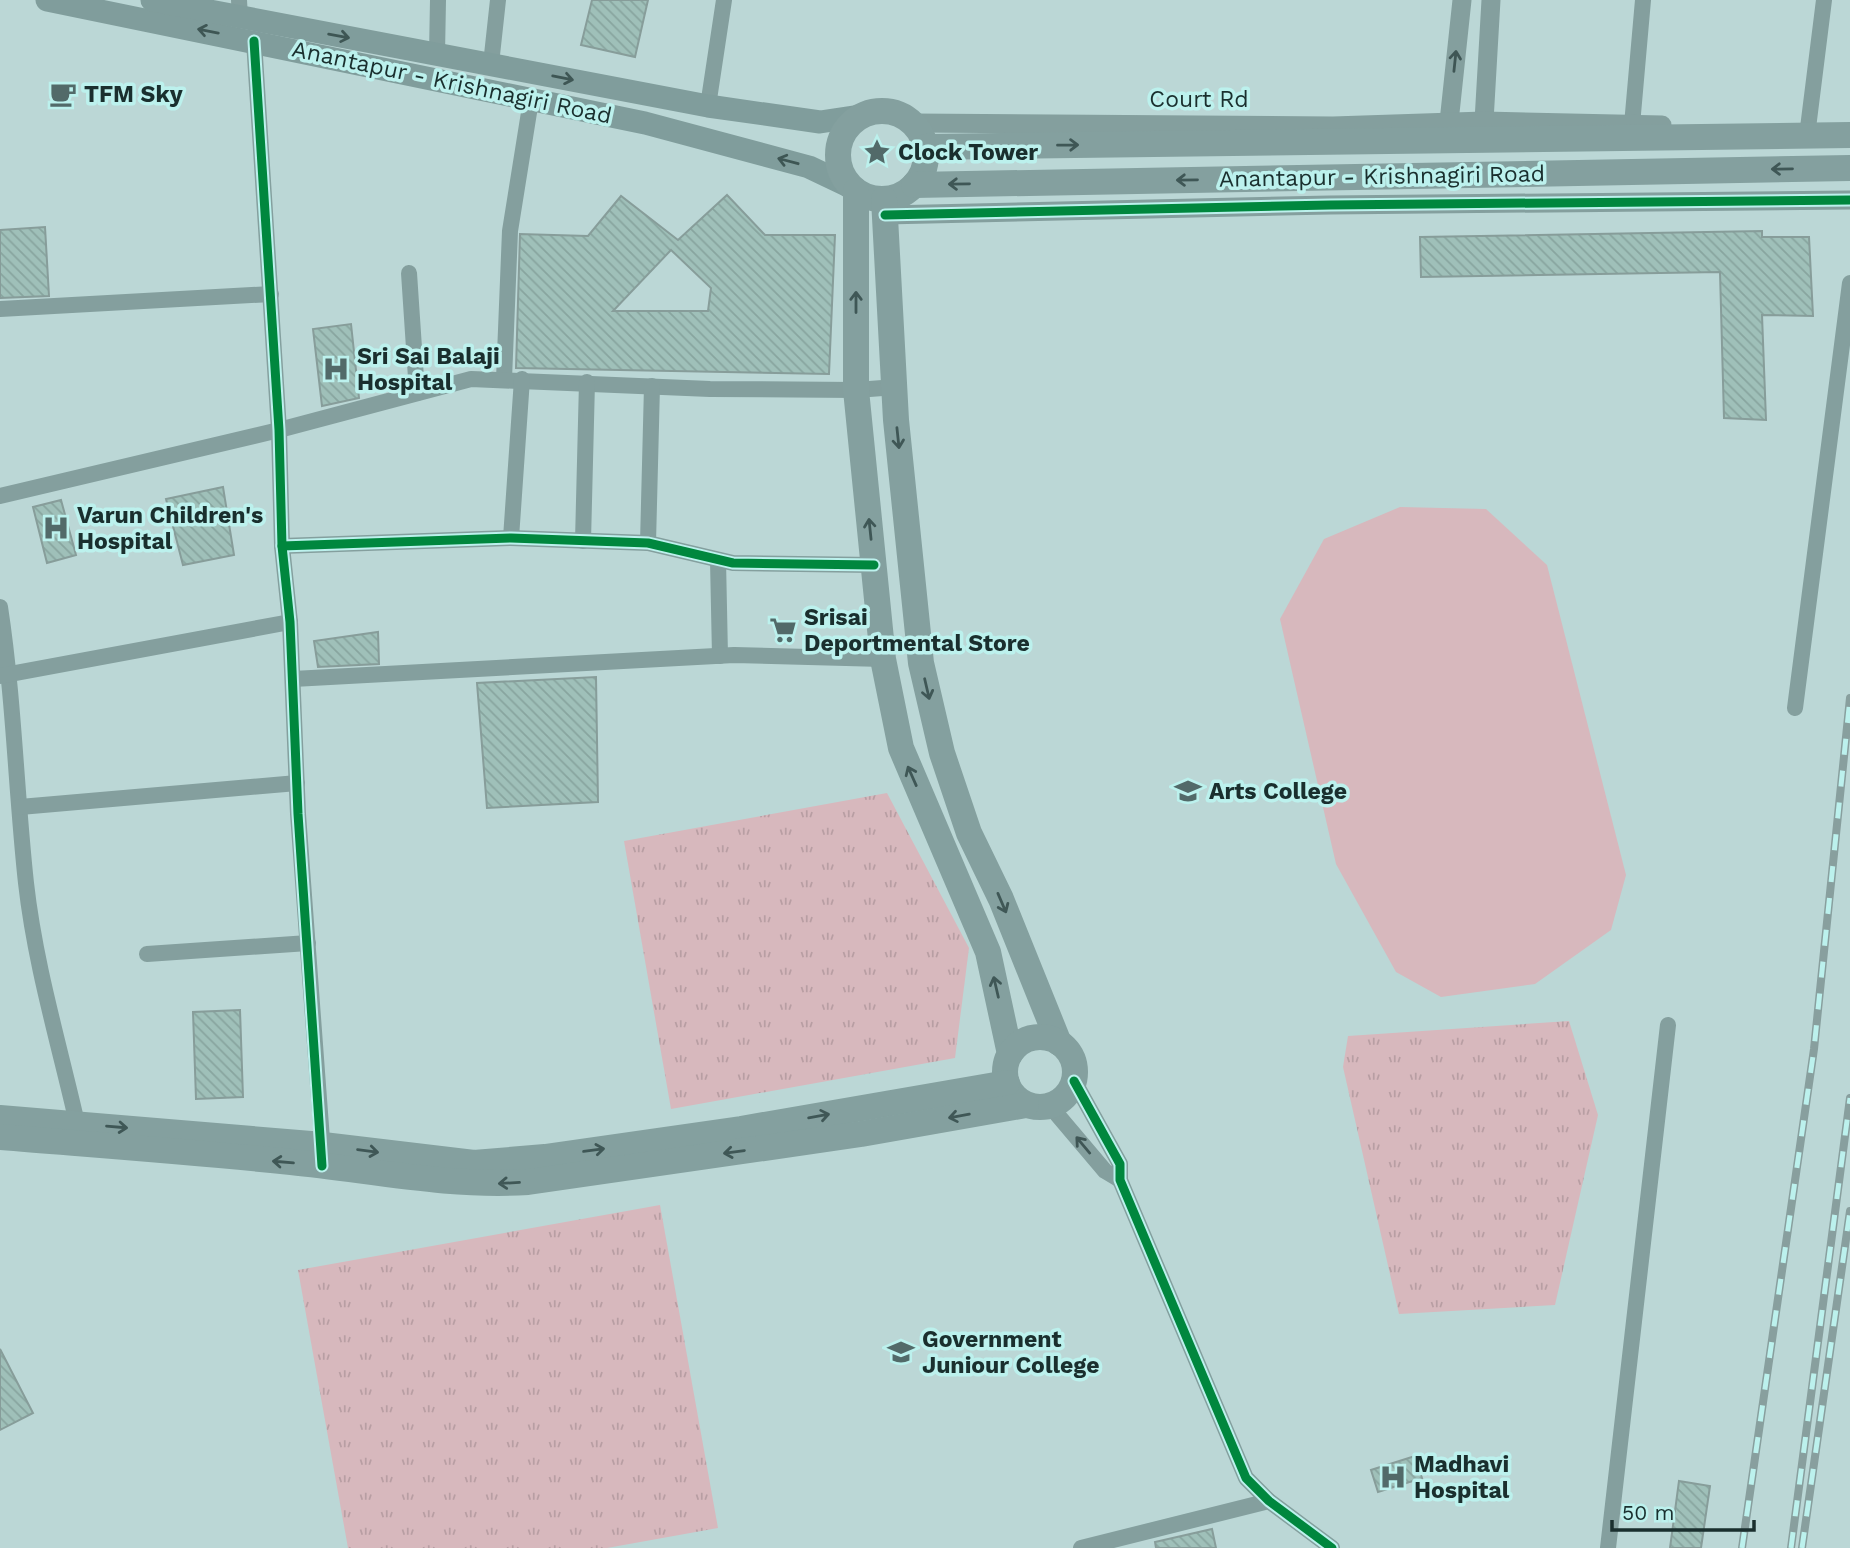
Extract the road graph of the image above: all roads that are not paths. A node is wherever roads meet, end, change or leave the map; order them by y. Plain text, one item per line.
1 (47, 0) edge
2 (152, 0) edge
3 (438, 0) edge
4 (498, 0) edge
5 (724, 0) edge
6 (1462, 0) edge
7 (1491, 0) edge
8 (1643, 0) edge
9 (1824, 0) edge
10 (240, 9) edge
11 (254, 41) junction
12 (437, 54) junction
13 (491, 64) junction
14 (531, 100) junction
15 (708, 106) junction
16 (860, 116) junction
17 (1484, 121) junction
18 (1449, 122) junction
19 (914, 123) junction
20 (1632, 124) junction
21 (1808, 128) junction
22 (1850, 133) edge
23 (926, 147) junction
24 (1850, 167) edge
25 (915, 185) junction
26 (854, 189) junction
27 (1850, 200) edge
28 (885, 207) junction
29 (409, 273) dead end
30 (1850, 283) edge
31 (271, 294) junction
32 (0, 309) edge
33 (504, 379) junction
34 (522, 379) junction
35 (587, 382) junction
36 (652, 386) junction
37 (896, 387) junction
38 (856, 390) junction
39 (417, 393) junction
40 (279, 430) junction
41 (0, 496) edge
42 (511, 538) junction
43 (583, 541) junction
44 (648, 543) junction
45 (282, 545) junction
46 (718, 560) junction
47 (874, 565) junction
48 (0, 607) edge
49 (290, 622) junction
50 (720, 656) junction
51 (883, 659) junction
52 (5, 675) edge
53 (293, 679) junction
54 (1795, 708) dead end
55 (297, 783) junction
56 (20, 807) junction
57 (308, 943) junction
58 (147, 954) dead end
59 (1668, 1025) dead end
60 (1059, 1043) junction
61 (1010, 1054) junction
62 (1074, 1081) junction
63 (1007, 1083) junction
64 (1038, 1105) junction
65 (0, 1118) edge
66 (77, 1124) junction
67 (0, 1137) edge
68 (323, 1156) junction
69 (1120, 1181) junction
70 (1269, 1501) junction
71 (1115, 1544) edge
72 (1081, 1548) edge
73 (1332, 1548) edge
74 (1608, 1548) edge

11 -> 1 main road, Anantapur - Krishnagiri Road
2 - 10 main road, Anantapur - Krishnagiri Road
3 - 12 street
4 - 13 street
5 - 15 street
18 -> 6 street
7 - 17 street
8 - 20 street
9 - 21 street
10 -> 12 main road, Anantapur - Krishnagiri Road
11 - 14 main road, Anantapur - Krishnagiri Road
11 - 31 street
12 - 13 main road, Anantapur - Krishnagiri Road
13 -> 15 main road, Anantapur - Krishnagiri Road
26 -> 14 main road, Anantapur - Krishnagiri Road
14 - 33 street
15 - 16 main road, Anantapur - Krishnagiri Road
16 - 19 highway, Anantapur - Krishnagiri Road
16 - 26 highway
17 - 18 street, Court Rd
17 - 20 street, Court Rd
18 - 19 street, Court Rd
19 - 23 highway
20 - 21 street, Court Rd
21 - 22 street, Court Rd
23 -> 22 highway
23 - 25 highway
24 -> 25 highway, Anantapur - Krishnagiri Road
25 - 28 highway, Anantapur - Krishnagiri Road
26 - 28 highway, Anantapur - Krishnagiri Road
38 -> 26 highway
27 - 28 street
28 - 37 highway
29 - 39 street
30 - 54 street
31 - 32 street
31 - 40 street
33 - 34 street
33 - 39 street
34 - 35 street
34 - 42 street
35 - 36 street
35 - 43 street
36 - 38 street
36 - 44 street
37 - 38 street
37 -> 60 highway
47 -> 38 highway
39 - 40 street
40 - 41 street
40 - 45 street
42 - 43 street
42 - 45 street
43 - 44 street
44 - 46 street
45 - 49 street
46 - 47 street
46 - 50 street
47 - 51 highway
48 - 52 street
49 - 52 street
49 - 53 street
50 - 51 street
50 - 53 street
61 -> 51 highway
52 - 56 street
53 - 55 street
55 - 56 street
55 - 57 street
56 - 66 street
57 - 58 street
57 - 68 street
59 - 74 street
60 - 61 highway
60 - 62 highway
61 - 63 highway
62 - 64 highway
62 - 69 street
63 - 64 highway
68 -> 63 highway
64 -> 68 highway
69 -> 64 street
65 - 66 highway
66 -> 68 highway
68 -> 67 highway
69 - 70 street
70 - 71 street
70 - 73 street
71 - 72 street

